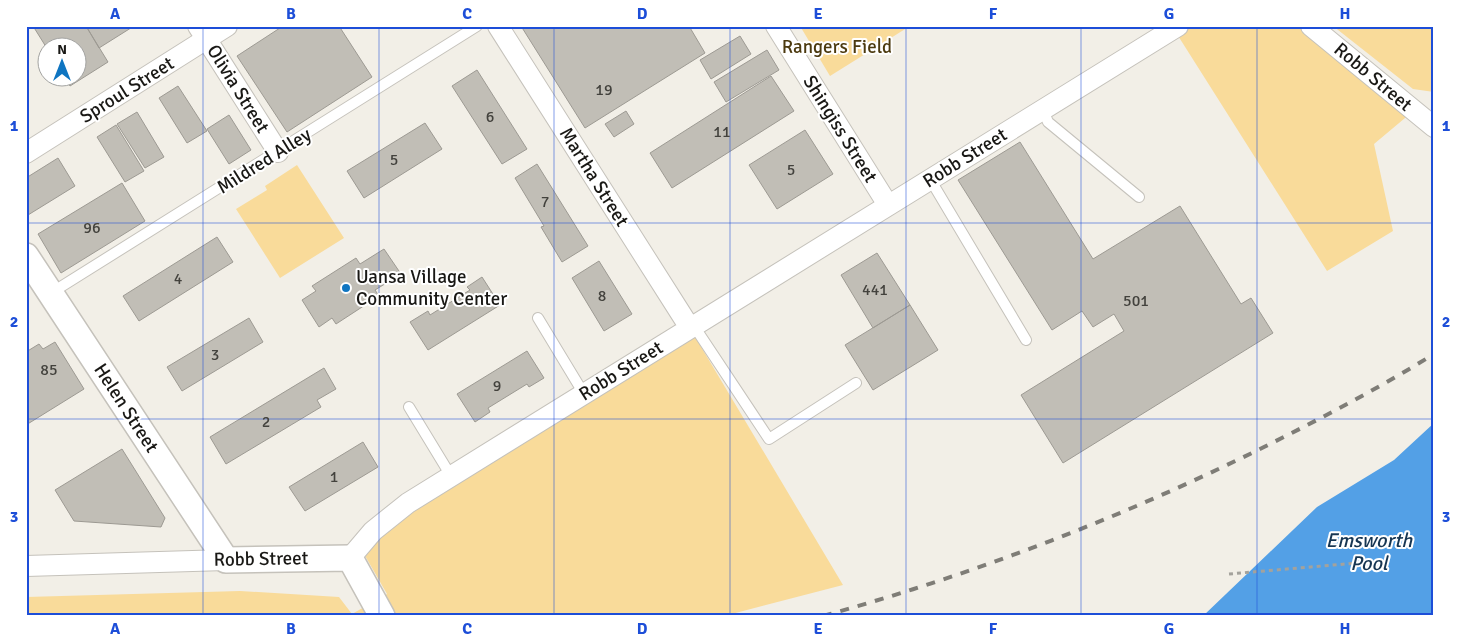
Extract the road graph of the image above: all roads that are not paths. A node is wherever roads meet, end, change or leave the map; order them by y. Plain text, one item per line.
1 (227, 26) edge
2 (477, 26) edge
3 (498, 26) edge
4 (776, 26) edge
5 (1178, 26) edge
6 (1312, 26) edge
7 (202, 33) edge
8 (1043, 110) junction
9 (1434, 127) edge
10 (278, 152) junction
11 (26, 153) edge
12 (930, 179) junction
13 (1139, 197) dead end
14 (888, 205) junction
15 (26, 256) edge
16 (50, 294) junction
17 (538, 318) dead end
18 (692, 327) junction
19 (1026, 340) dead end
20 (856, 383) dead end
21 (584, 394) junction
22 (409, 407) dead end
23 (451, 476) junction
24 (350, 558) junction
25 (226, 560) junction
26 (26, 566) edge
27 (382, 616) edge

1 - 7 street, Sproul Street
2 - 10 lane, Mildred Alley
3 - 18 street, Martha Street
4 - 14 street, Shingiss Street
5 - 8 street, Robb Street
6 - 9 street, Robb Street
7 - 10 street, Olivia Street
7 - 11 street, Sproul Street
8 - 12 street, Robb Street
8 - 13 lane
10 - 16 lane, Mildred Alley
12 - 14 street, Robb Street
12 - 19 lane
14 - 18 street, Robb Street
15 - 16 street, Helen Street
16 - 25 street, Helen Street
17 - 21 lane
18 - 20 lane
18 - 21 street, Robb Street
21 - 23 street, Robb Street
22 - 23 lane
23 - 24 street, Robb Street
24 - 25 street, Robb Street
24 - 27 street
25 - 26 street, Robb Street

